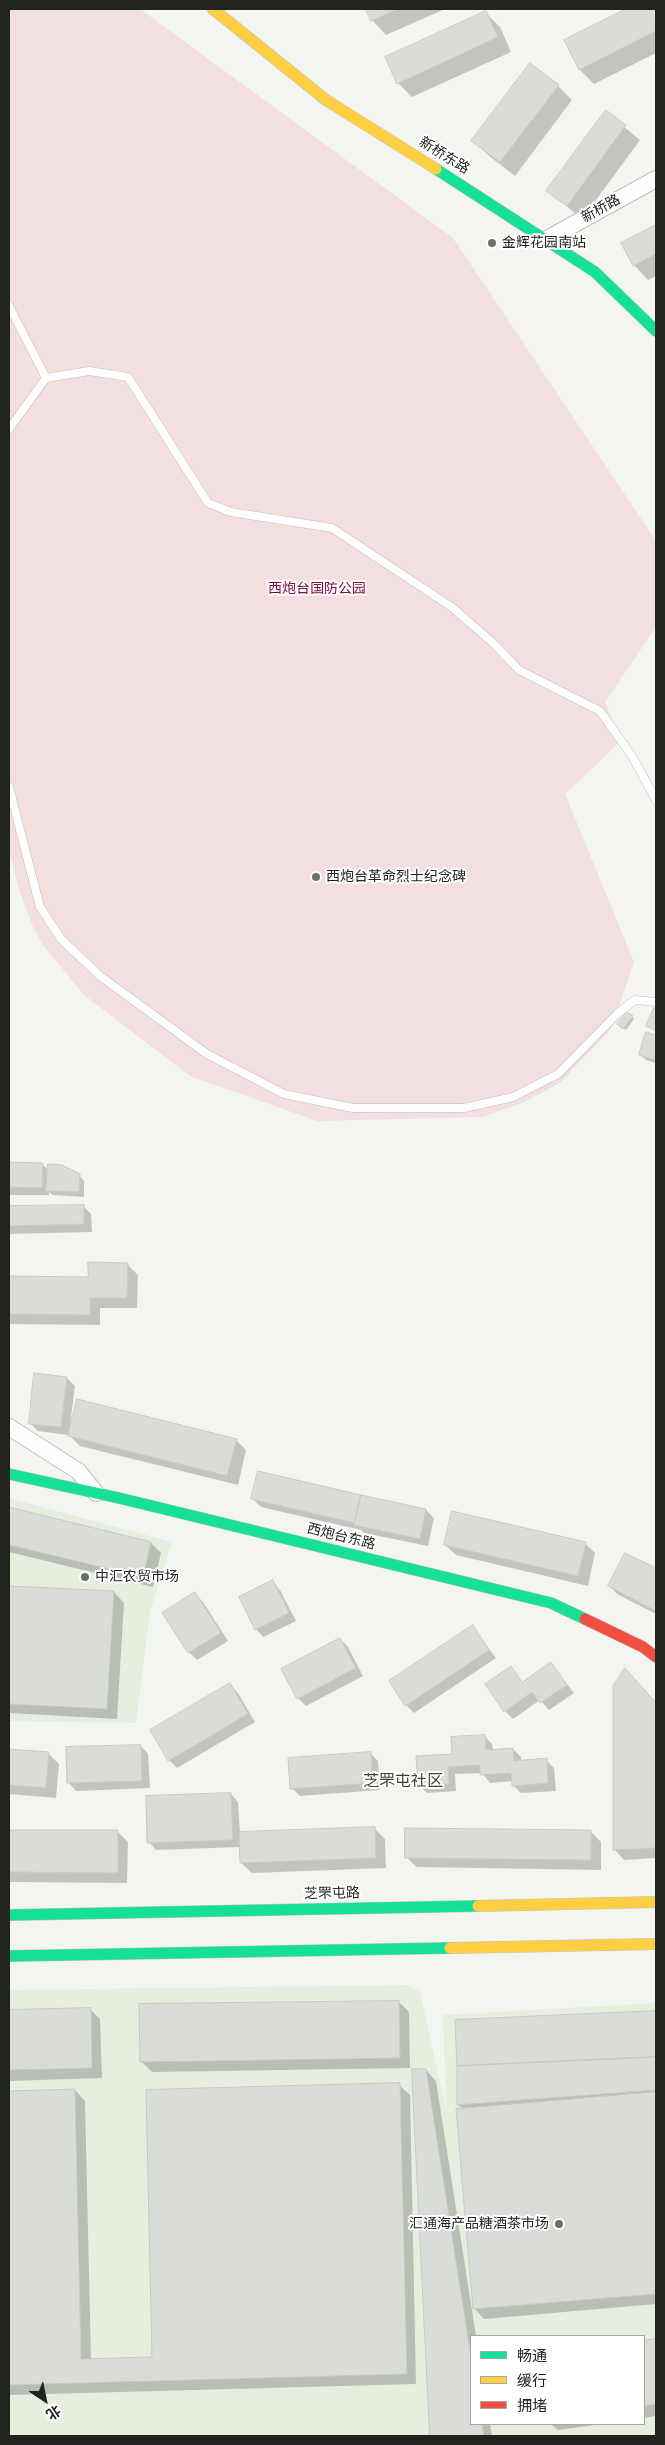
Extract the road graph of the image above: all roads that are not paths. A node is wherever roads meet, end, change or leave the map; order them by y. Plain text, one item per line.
1 (213, 9) edge
2 (656, 179) edge
3 (547, 238) junction
4 (9, 306) edge
5 (656, 330) edge
6 (46, 378) junction
7 (9, 429) edge
8 (9, 787) edge
9 (656, 800) edge
10 (656, 1002) edge
11 (9, 1427) edge
12 (9, 1474) edge
13 (96, 1493) junction
14 (656, 1657) edge
15 (656, 1902) edge
16 (9, 1915) edge
17 (656, 1944) edge
18 (9, 1956) edge

1 - 3 main road, 新桥东路
2 - 3 street, 新桥路
3 - 5 main road, 新桥东路
4 - 6 lane
6 - 7 lane
6 - 9 lane
8 - 10 lane
11 - 13 street
12 - 13 main road, 西炮台东路
13 - 14 main road, 西炮台东路
15 - 16 main road, 芝罘屯路
17 - 18 main road

